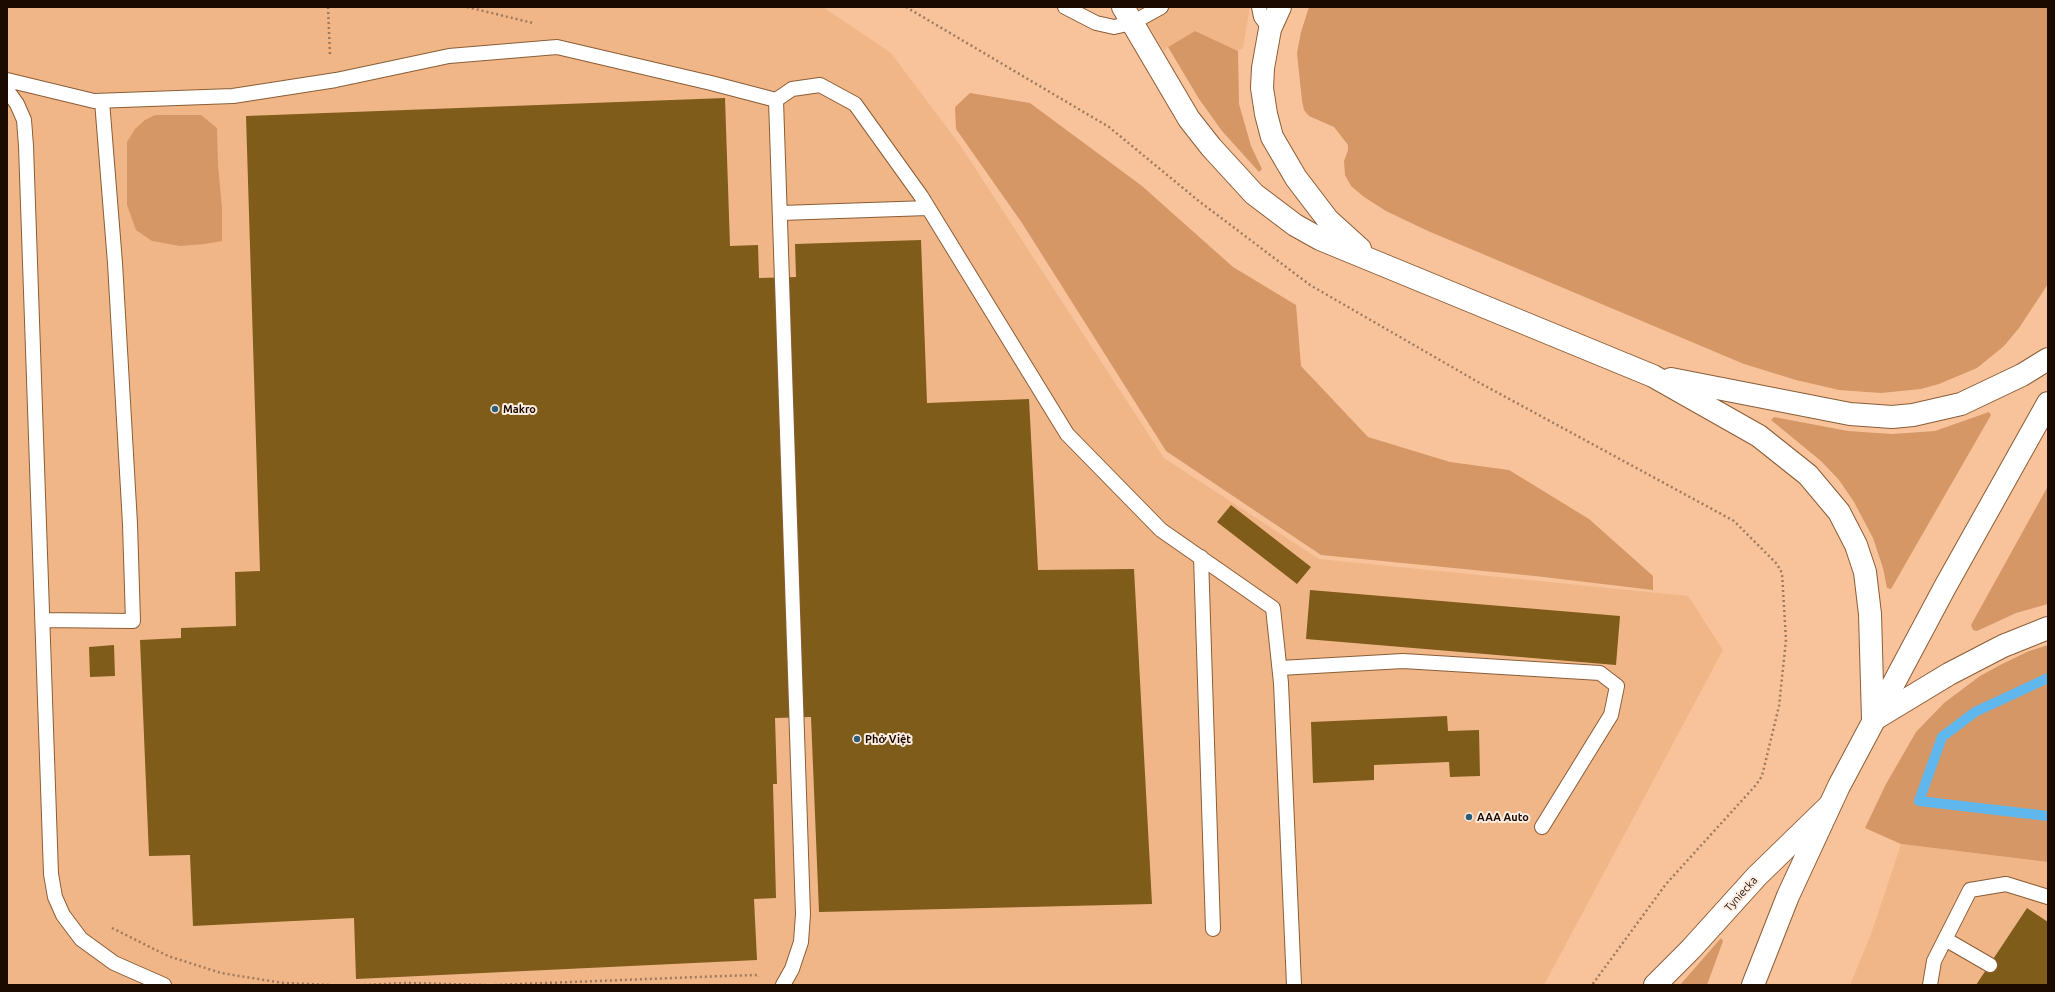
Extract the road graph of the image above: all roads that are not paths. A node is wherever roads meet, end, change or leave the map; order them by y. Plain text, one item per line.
1 (1065, 7) edge
2 (1259, 7) edge
3 (1280, 7) edge
4 (1154, 9) edge
5 (1128, 15) edge
6 (1270, 29) junction
7 (7, 80) edge
8 (7, 90) edge
9 (776, 100) junction
10 (102, 101) junction
11 (928, 208) junction
12 (781, 213) junction
13 (1382, 264) junction
14 (2048, 359) edge
15 (1653, 376) junction
16 (2048, 403) edge
17 (1201, 557) junction
18 (43, 620) junction
19 (2048, 628) edge
20 (1280, 668) junction
21 (1873, 720) junction
22 (1829, 806) junction
23 (1542, 828) dead end
24 (2048, 897) edge
25 (1213, 929) dead end
26 (1945, 938) junction
27 (1990, 965) dead end
28 (164, 985) edge
29 (783, 985) edge
30 (1294, 985) edge
31 (1655, 985) edge
32 (1752, 985) edge
33 (1930, 985) edge

1 - 5 lane
2 - 6 lane
3 - 6 main road
4 - 5 lane
5 - 13 main road
6 - 13 main road
7 - 10 lane
8 - 18 lane
9 - 10 lane
9 - 11 lane
9 - 12 lane
10 - 18 lane
11 - 12 lane
11 - 17 lane
12 - 29 lane
13 - 15 main road
14 - 15 main road
15 - 21 main road
16 - 21 main road
17 - 20 lane
17 - 25 lane
18 - 28 lane
19 - 21 main road
20 - 23 lane
20 - 30 lane
21 - 22 main road
22 - 31 main road, Tyniecka
22 - 32 main road
24 - 26 lane
26 - 27 lane
26 - 33 lane

